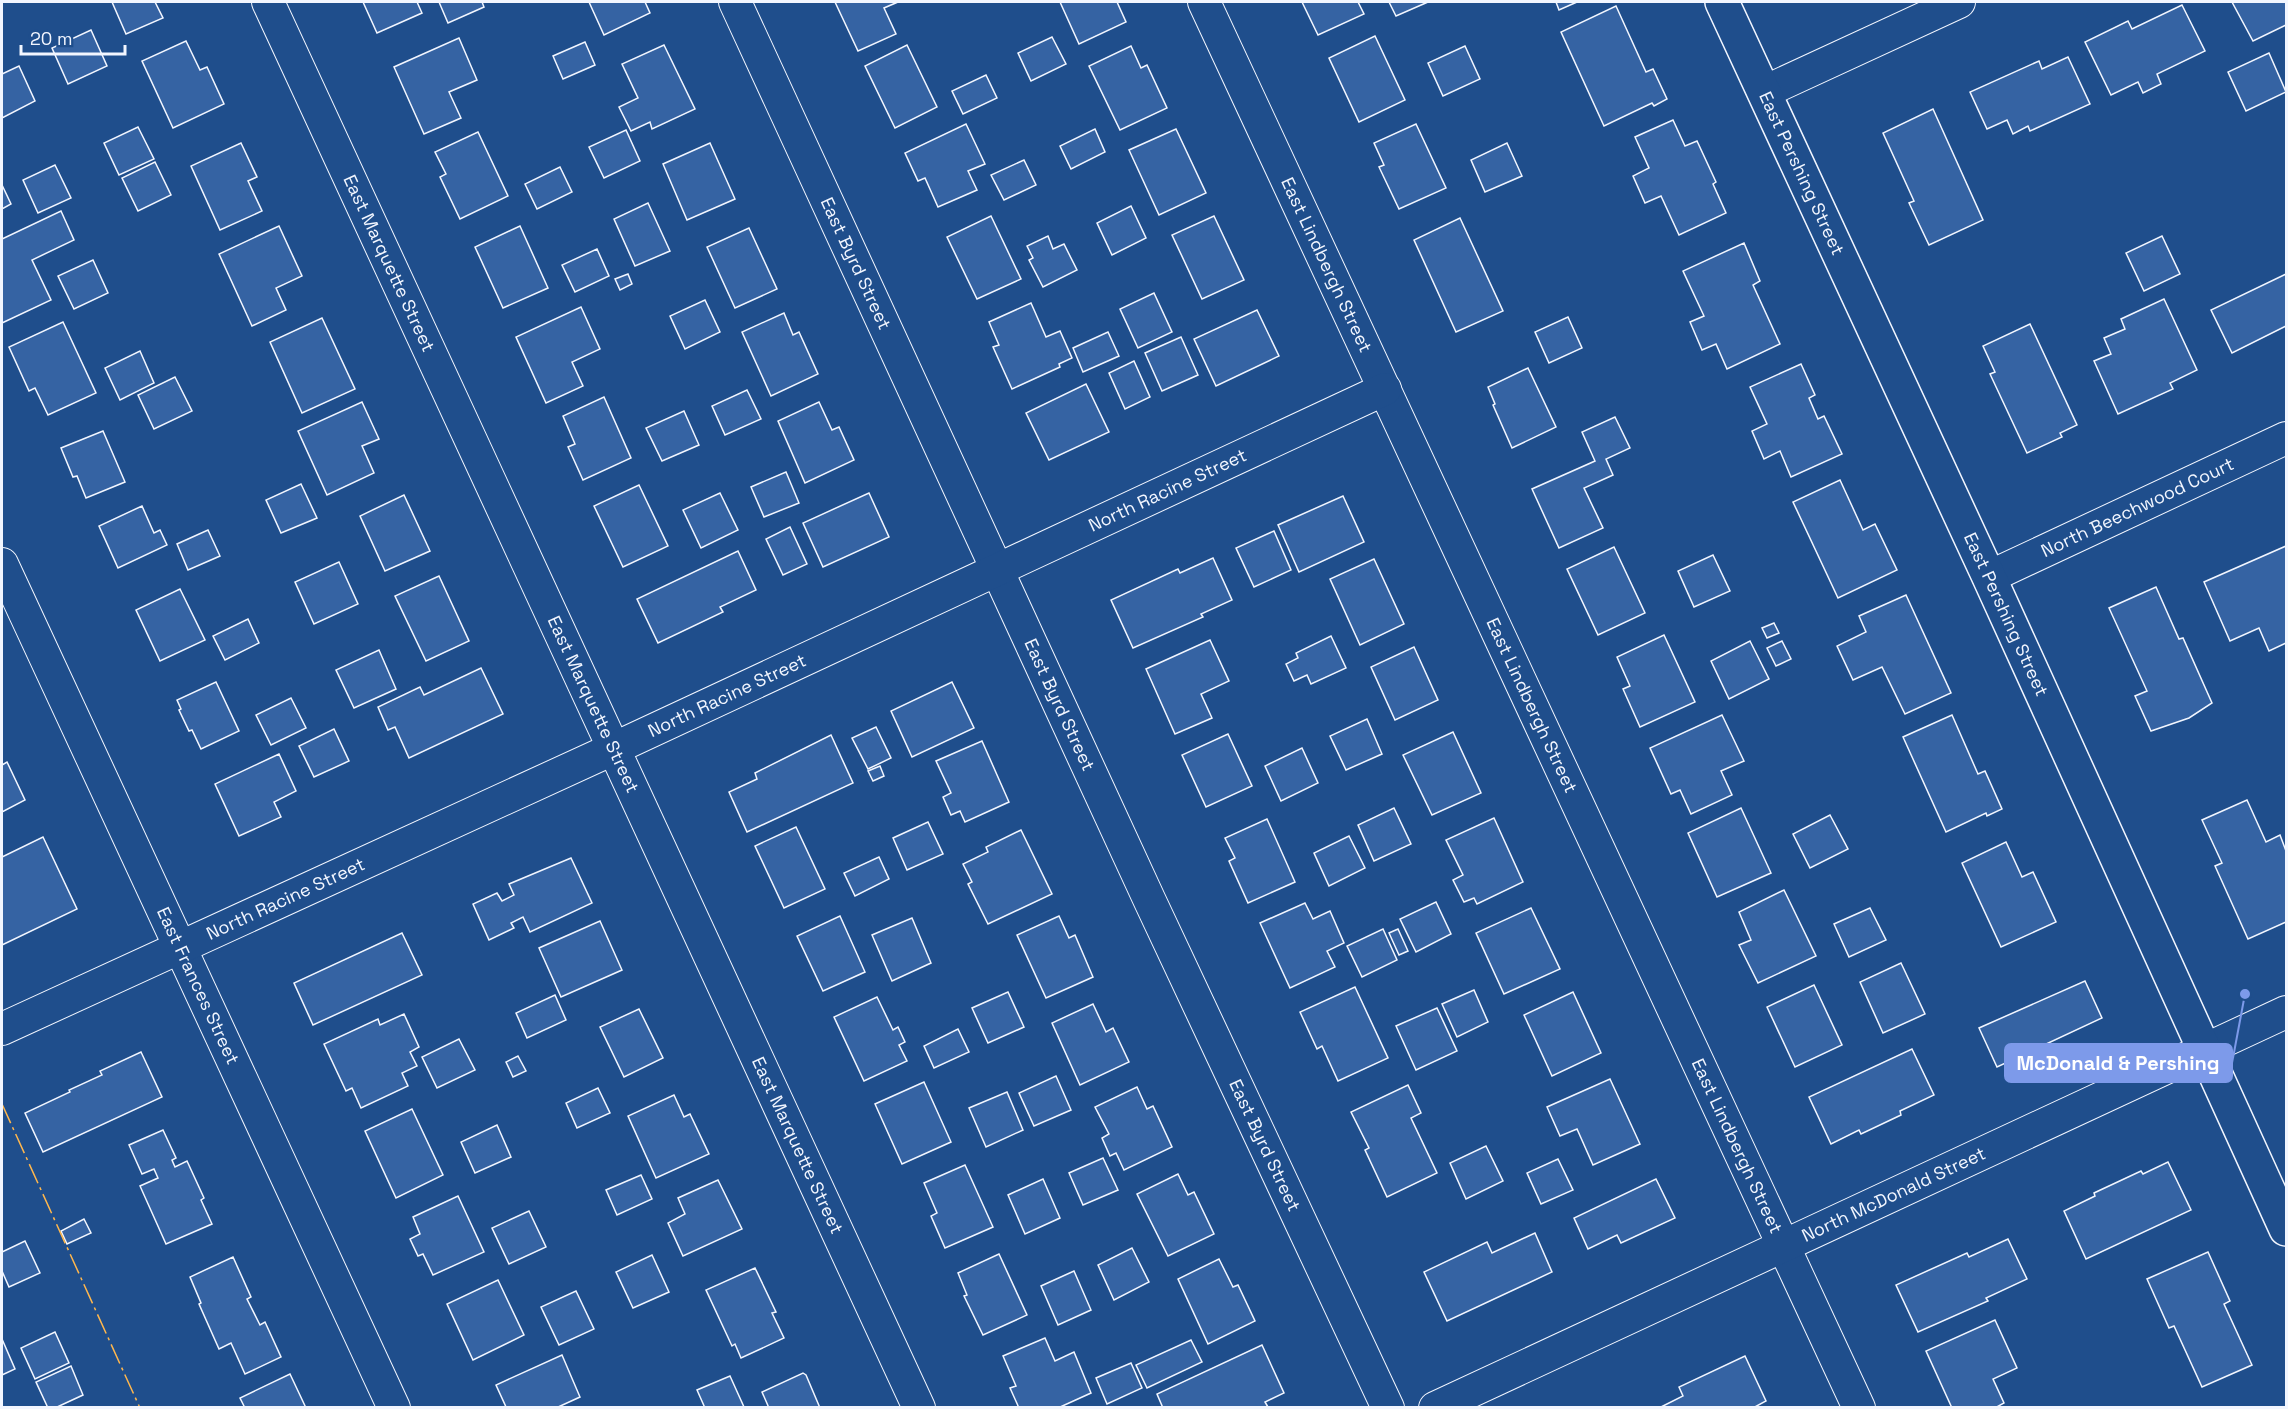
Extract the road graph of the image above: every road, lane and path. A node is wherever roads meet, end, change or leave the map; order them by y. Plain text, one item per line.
1 (268, 2) edge
2 (735, 2) edge
3 (1204, 2) edge
4 (1722, 2) edge
5 (1959, 2) edge
6 (1764, 92) junction
7 (1385, 389) junction
8 (2286, 438) edge
9 (2, 564) edge
10 (998, 568) junction
11 (1989, 577) junction
12 (615, 748) junction
13 (180, 947) junction
14 (2286, 1012) edge
15 (2, 1029) edge
16 (2204, 1050) junction
17 (2286, 1229) edge
18 (1784, 1245) junction
19 (393, 1407) edge
20 (919, 1407) edge
21 (1388, 1407) edge
22 (1434, 1407) edge
23 (1859, 1407) edge

1 - 12 street, East Marquette Street
2 - 10 street, East Byrd Street
3 - 7 street, East Lindbergh Street
4 - 6 street, East Pershing Street
5 - 6 street
6 - 11 street, East Pershing Street
7 - 10 street, North Racine Street
7 - 18 street, East Lindbergh Street
8 - 11 street, North Beechwood Court
9 - 13 street, East Frances Street
10 - 12 street, North Racine Street
10 - 21 street, East Byrd Street
11 - 16 street, East Pershing Street
12 - 13 street, North Racine Street
12 - 20 street, East Marquette Street
13 - 15 street, North Racine Street
13 - 19 street, East Frances Street
14 - 16 street, North McDonald Street
16 - 17 street, East Pershing Street
16 - 18 street, North McDonald Street
18 - 22 street, North McDonald Street
18 - 23 street, East Lindbergh Street

